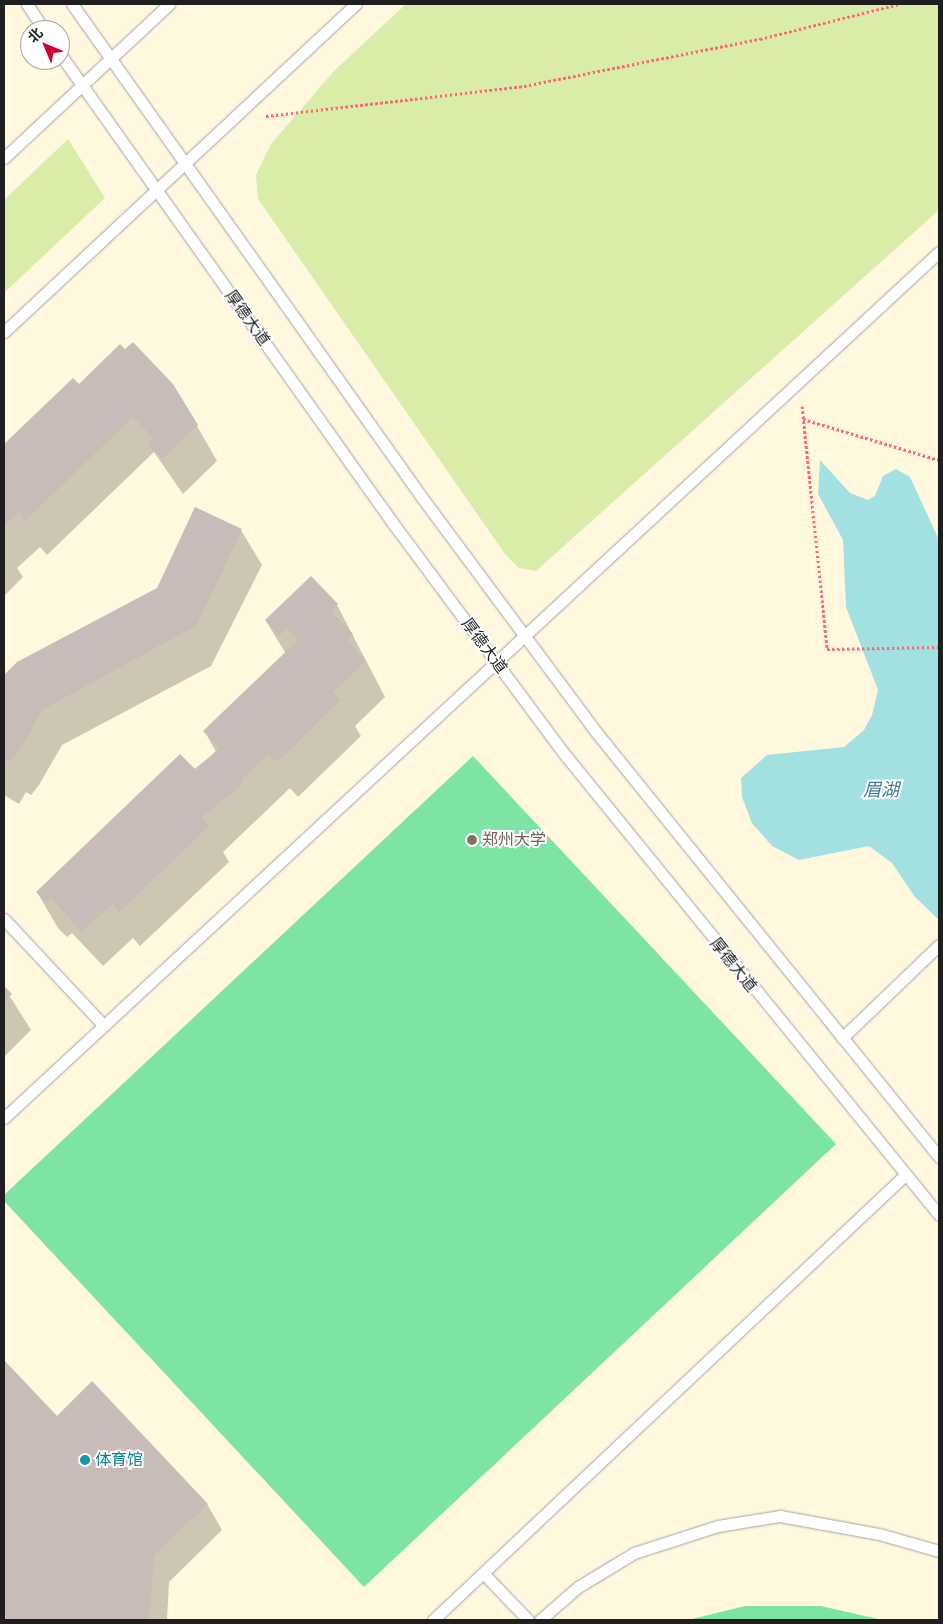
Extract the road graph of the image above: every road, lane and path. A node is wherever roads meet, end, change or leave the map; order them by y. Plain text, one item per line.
1 (27, 4) edge
2 (72, 4) edge
3 (169, 4) edge
4 (356, 4) edge
5 (899, 4) edge
6 (37, 20) edge
7 (109, 60) junction
8 (70, 69) edge
9 (81, 86) junction
10 (232, 120) junction
11 (4, 158) edge
12 (184, 164) junction
13 (155, 190) junction
14 (939, 252) edge
15 (4, 332) edge
16 (799, 382) junction
17 (803, 419) junction
18 (939, 460) edge
19 (525, 637) junction
20 (939, 647) edge
21 (497, 663) junction
22 (4, 919) edge
23 (939, 945) edge
24 (104, 1026) junction
25 (842, 1038) junction
26 (4, 1118) edge
27 (939, 1157) edge
28 (904, 1175) junction
29 (939, 1215) edge
30 (939, 1550) edge
31 (483, 1573) junction
32 (432, 1620) edge
33 (528, 1620) edge
34 (540, 1620) edge

1 - 6 lane
2 - 7 lane
3 - 7 lane
4 - 10 lane
5 - 10 path
7 - 9 lane
7 - 12 lane
8 - 9 lane, 厚德大道
9 - 11 lane
9 - 13 lane, 厚德大道
10 - 12 lane
12 - 13 lane
12 - 19 lane
13 - 15 lane
13 - 21 lane, 厚德大道
14 - 16 lane
16 - 17 path
16 - 19 lane
17 - 18 path
17 - 20 path
19 - 21 lane
19 - 25 lane
21 - 24 lane
21 - 28 lane, 厚德大道
22 - 24 lane
23 - 25 lane
24 - 26 lane
25 - 27 lane
28 - 29 lane, 厚德大道
28 - 31 lane
30 - 34 lane
31 - 32 lane
31 - 33 lane

